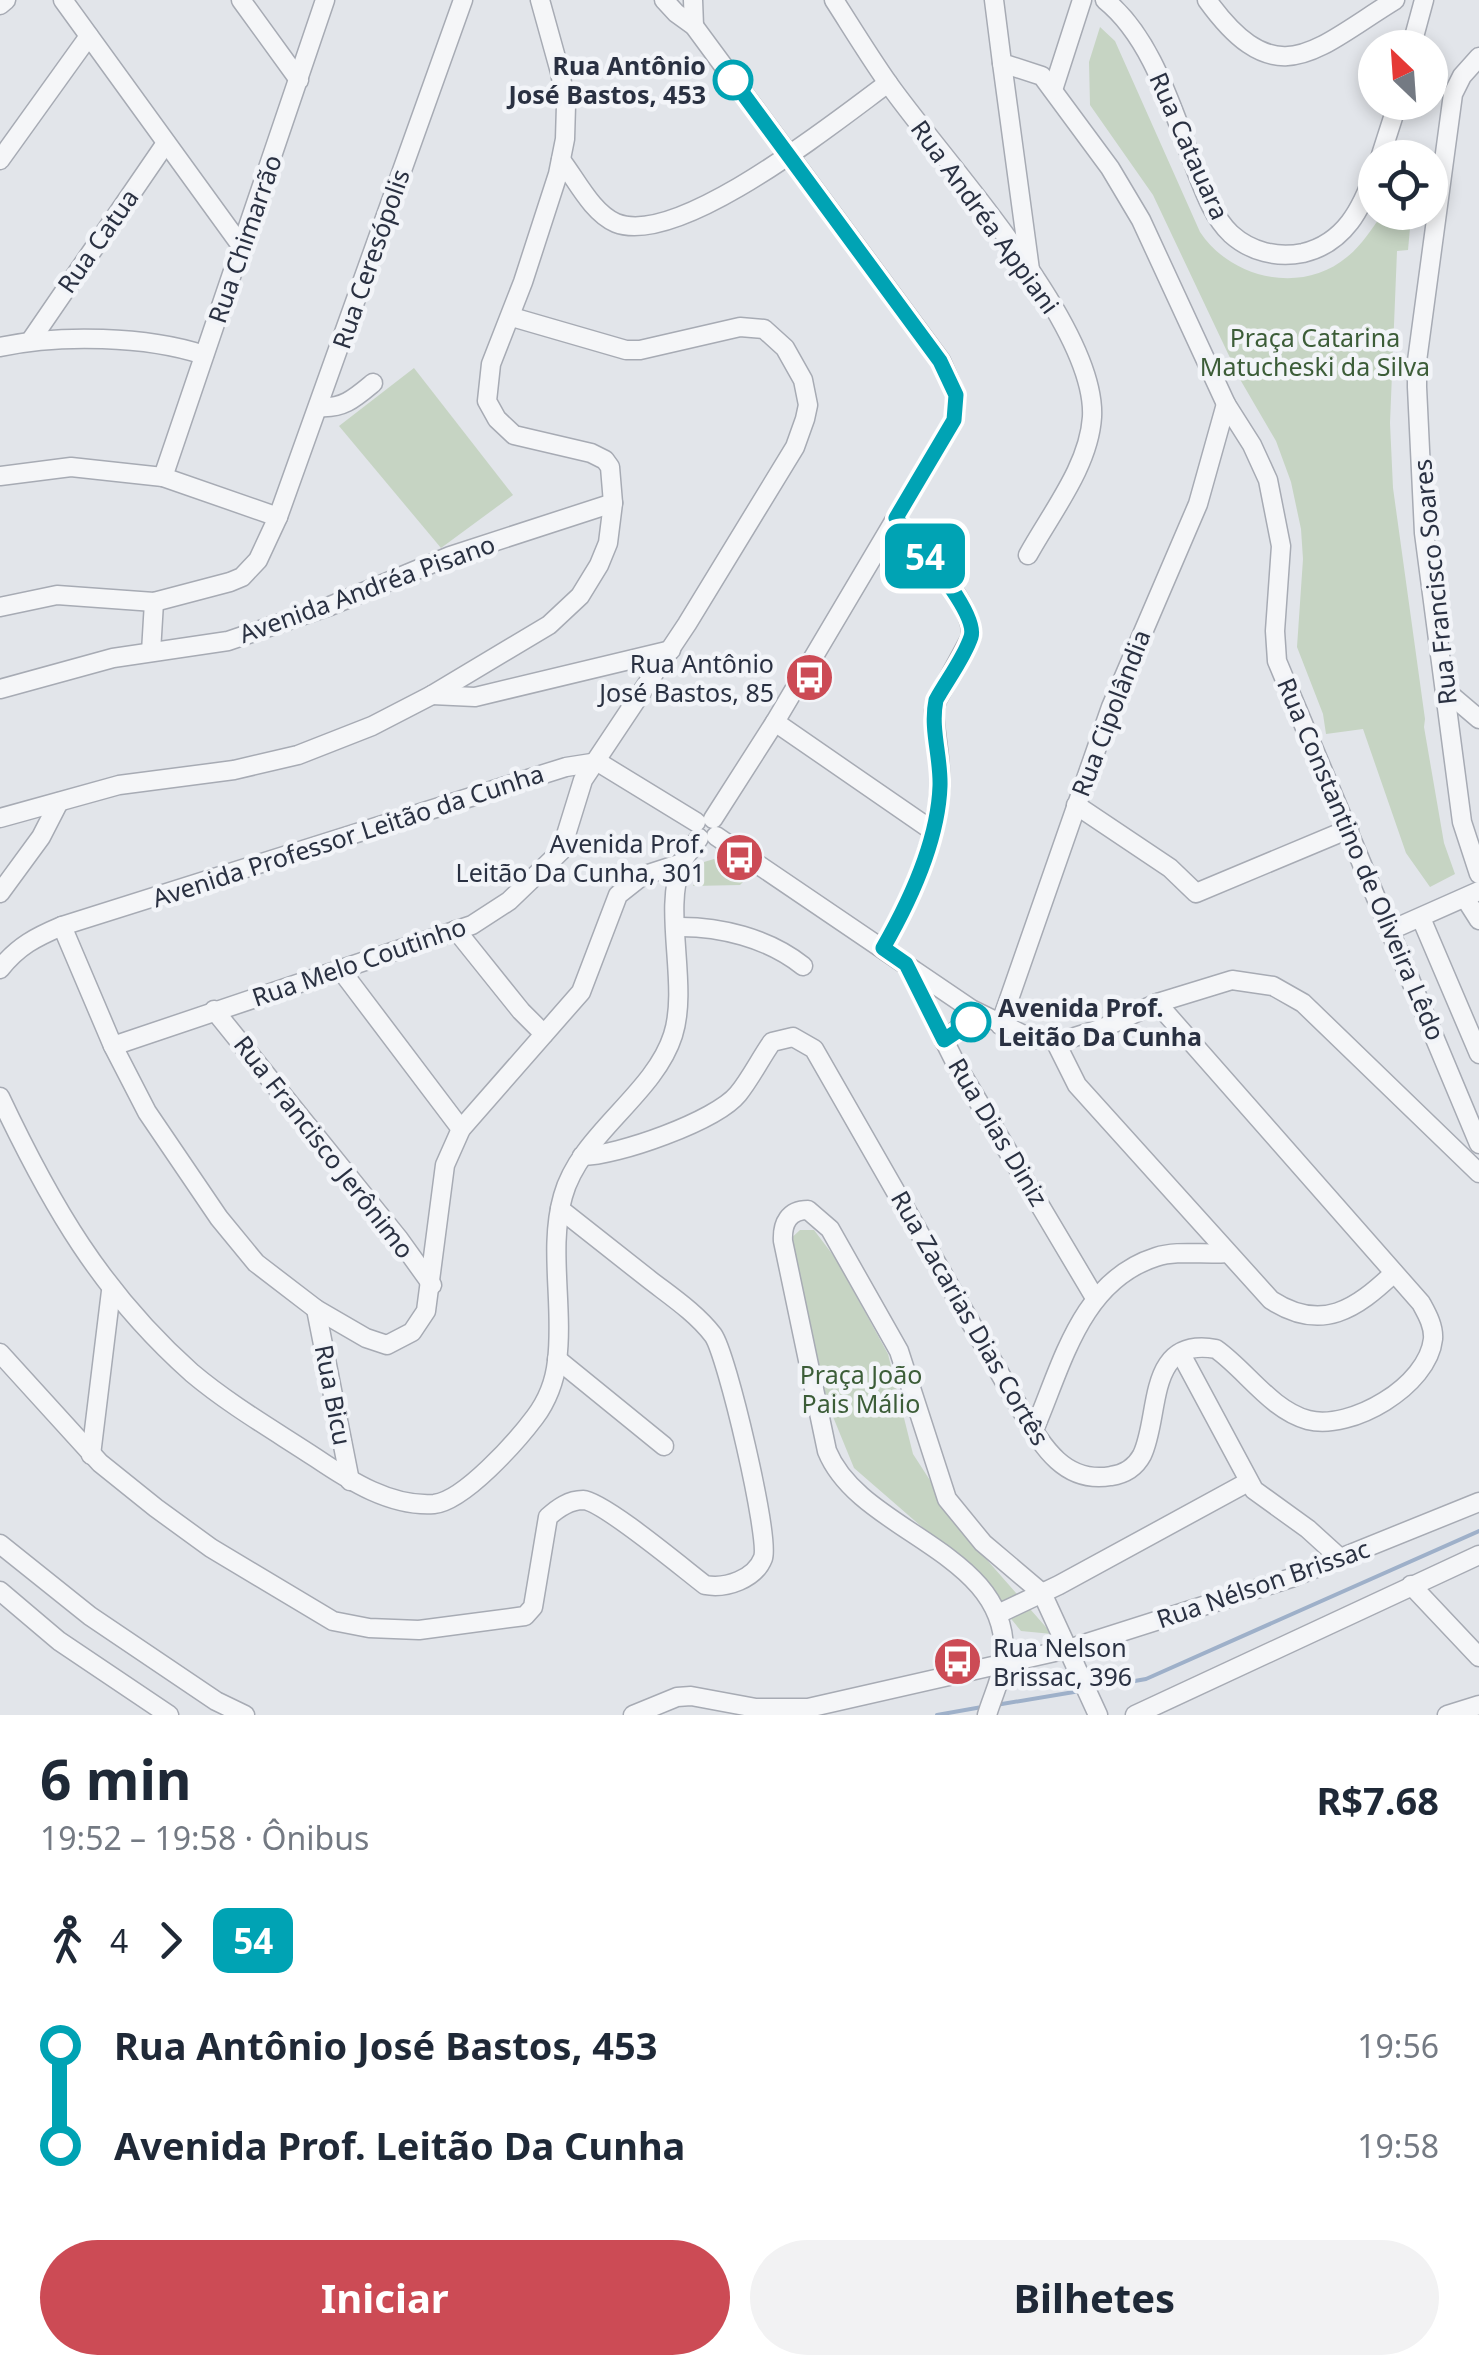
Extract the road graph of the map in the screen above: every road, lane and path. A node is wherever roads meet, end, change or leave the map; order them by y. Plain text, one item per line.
1 (63, 0) edge
2 (241, 0) edge
3 (325, 0) edge
4 (462, 0) edge
5 (540, 0) edge
6 (664, 0) edge
7 (693, 0) edge
8 (834, 0) edge
9 (852, 0) edge
10 (994, 0) edge
11 (1082, 0) edge
12 (1105, 0) edge
13 (1207, 0) edge
14 (1396, 0) edge
15 (1424, 0) edge
16 (847, 20) junction
17 (694, 26) junction
18 (1416, 30) edge
19 (89, 36) junction
20 (1479, 58) edge
21 (1002, 63) junction
22 (299, 80) junction
23 (888, 83) junction
24 (1053, 90) junction
25 (1445, 140) edge
26 (166, 143) junction
27 (787, 155) junction
28 (0, 160) edge
29 (561, 160) junction
30 (1358, 211) edge
31 (1431, 230) edge
32 (242, 247) junction
33 (1030, 271) junction
34 (512, 317) junction
35 (31, 340) junction
36 (0, 346) edge
37 (204, 355) junction
38 (373, 382) dead end
39 (1226, 404) junction
40 (319, 407) junction
41 (0, 476) edge
42 (162, 477) junction
43 (613, 503) junction
44 (278, 517) junction
45 (896, 518) junction
46 (1028, 555) dead end
47 (154, 602) junction
48 (0, 607) edge
49 (671, 650) junction
50 (151, 652) junction
51 (0, 688) edge
52 (1446, 691) junction
53 (432, 695) junction
54 (1479, 719) edge
55 (775, 722) junction
56 (598, 762) junction
57 (59, 802) junction
58 (1076, 804) junction
59 (0, 818) edge
60 (706, 829) junction
61 (1349, 829) junction
62 (933, 831) junction
63 (682, 863) junction
64 (1479, 874) edge
65 (0, 892) edge
66 (1472, 894) edge
67 (1421, 918) junction
68 (1479, 920) edge
69 (62, 926) junction
70 (676, 927) junction
71 (456, 930) junction
72 (1391, 930) junction
73 (883, 948) junction
74 (906, 964) junction
75 (803, 966) dead end
76 (0, 969) edge
77 (340, 969) junction
78 (1157, 1003) junction
79 (214, 1010) junction
80 (993, 1021) junction
81 (544, 1034) junction
82 (944, 1040) junction
83 (1055, 1041) junction
84 (113, 1046) junction
85 (1479, 1054) edge
86 (0, 1096) edge
87 (1472, 1099) edge
88 (461, 1129) junction
89 (1479, 1144) edge
90 (582, 1156) junction
91 (1479, 1172) edge
92 (560, 1209) junction
93 (1226, 1254) junction
94 (1394, 1273) junction
95 (432, 1285) junction
96 (111, 1291) junction
97 (1095, 1298) junction
98 (316, 1309) junction
99 (0, 1353) edge
100 (1181, 1354) junction
101 (558, 1360) junction
102 (1034, 1430) junction
103 (664, 1446) dead end
104 (91, 1454) junction
105 (350, 1481) junction
106 (1248, 1482) junction
107 (1479, 1502) edge
108 (0, 1544) edge
109 (1479, 1554) edge
110 (1342, 1559) junction
111 (1411, 1584) junction
112 (0, 1592) edge
113 (1042, 1593) junction
114 (998, 1614) junction
115 (1068, 1649) junction
116 (1479, 1657) edge
117 (1003, 1662) junction
118 (1479, 1705) edge
119 (169, 1715) edge
120 (245, 1715) edge
121 (633, 1715) edge
122 (987, 1715) edge
123 (1098, 1715) edge
124 (1135, 1715) edge
125 (1447, 1715) edge

1 - 19 street
2 - 22 street
3 - 22 street, Rua Chimarrão
4 - 40 street, Rua Ceresópolis
5 - 29 street
6 - 17 street
7 - 17 street
8 - 16 street, Rua Andréa Appiani
9 - 16 street
10 - 21 street
11 - 24 street
12 - 30 street, Rua Catauara
13 - 14 street
15 - 18 street
16 - 23 street, Rua Andréa Appiani
17 - 27 street
19 - 26 street
19 - 28 street
20 - 25 street, Rua Francisco Soares
21 - 24 street, Rua Constantino de Oliveira Lêdo
21 - 33 street
22 - 32 street, Rua Chimarrão
23 - 27 street
23 - 33 street, Rua Andréa Appiani
24 - 39 street, Rua Constantino de Oliveira Lêdo
26 - 32 street
26 - 35 street, Rua Catua
27 - 29 street
27 - 45 street
29 - 34 street
31 - 52 street, Rua Francisco Soares
32 - 37 street, Rua Chimarrão
33 - 46 street, Rua Andréa Appiani
34 - 43 street
34 - 49 street, Rua Melo Coutinho
35 - 36 street
35 - 37 street
37 - 42 street, Rua Chimarrão
38 - 40 street
39 - 58 street, Rua Cipolândia
39 - 61 street, Rua Constantino de Oliveira Lêdo
40 - 44 street, Rua Ceresópolis
41 - 42 street
42 - 44 street
43 - 50 street, Avenida Andréa Pisano
43 - 53 street
44 - 47 street, Rua Ceresópolis
45 - 55 street
45 - 62 street
47 - 48 street, Rua Ceresópolis
47 - 50 street
49 - 53 street
49 - 56 street, Rua Melo Coutinho
50 - 51 street, Avenida Andréa Pisano
52 - 54 street
52 - 64 street, Rua Francisco Soares
53 - 57 street
55 - 60 street
55 - 62 street
56 - 60 street
56 - 69 street, Avenida Professor Leitão da Cunha
56 - 71 street, Rua Melo Coutinho
57 - 59 street
57 - 65 street
58 - 61 street
58 - 80 street, Rua Cipolândia
60 - 63 street
60 - 73 street
61 - 72 street, Rua Constantino de Oliveira Lêdo
62 - 73 street
63 - 70 street
63 - 81 street
66 - 67 street
66 - 68 street
67 - 72 street
67 - 85 street
69 - 76 street, Avenida Professor Leitão da Cunha
69 - 84 street
70 - 75 street
70 - 90 street
71 - 77 street, Rua Melo Coutinho
71 - 81 street
72 - 87 street, Rua Constantino de Oliveira Lêdo
73 - 74 street
74 - 80 street
74 - 82 street, Rua Dias Diniz
77 - 79 street, Rua Melo Coutinho
77 - 88 street
78 - 83 street
78 - 91 street
78 - 94 street
79 - 84 street, Rua Melo Coutinho
79 - 95 street, Rua Francisco Jerônimo
80 - 82 street
80 - 83 street
81 - 88 street
82 - 97 street, Rua Dias Diniz
83 - 93 street
84 - 98 street
86 - 96 street
87 - 89 street, Rua Constantino de Oliveira Lêdo
88 - 95 street
90 - 92 street
90 - 102 street, Rua Zacarias Dias Cortês
92 - 101 street
92 - 104 street
93 - 94 street
93 - 97 street
94 - 100 street
95 - 98 street
96 - 104 street
96 - 105 street
97 - 102 street
98 - 105 street, Rua Bicu
99 - 104 street
100 - 102 street, Rua Zacarias Dias Cortês
100 - 106 street
101 - 103 street
101 - 105 street
106 - 110 street
106 - 113 street
107 - 110 street, Rua Nélson Brissac
108 - 120 street
109 - 111 street
110 - 115 street, Rua Nélson Brissac
111 - 116 street
111 - 124 street
112 - 119 street
113 - 114 street
113 - 114 street
113 - 115 street
114 - 117 street
115 - 117 street, Rua Nélson Brissac
115 - 123 street
117 - 121 street, Rua Nélson Brissac
117 - 122 street
118 - 125 street

